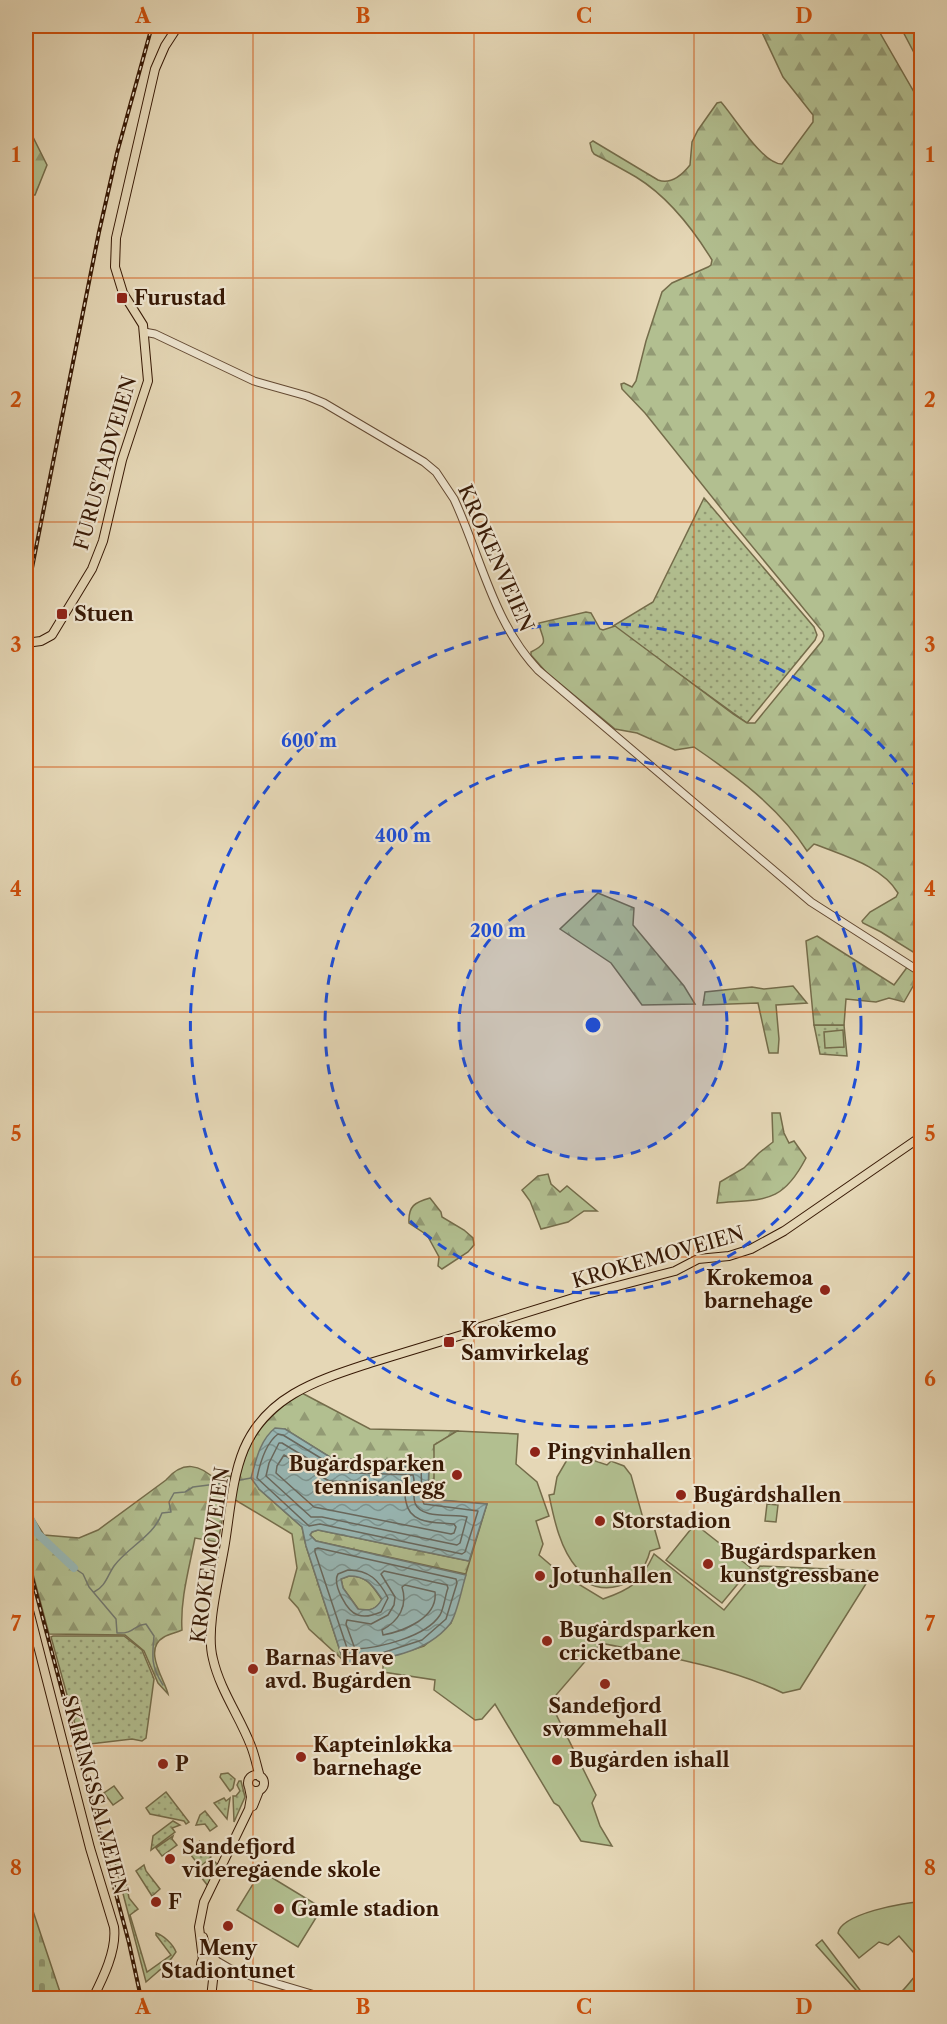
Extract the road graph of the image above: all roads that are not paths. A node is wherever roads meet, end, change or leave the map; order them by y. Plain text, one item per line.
1 (178, 26) edge
2 (144, 332) junction
3 (26, 643) edge
4 (921, 973) edge
5 (921, 1136) edge
6 (26, 1599) edge
7 (252, 1748) junction
8 (260, 1777) junction
9 (249, 1783) junction
10 (259, 1791) junction
11 (214, 1959) junction
12 (203, 1960) junction
13 (211, 1971) junction
14 (234, 1971) junction
15 (211, 1996) edge
16 (93, 1998) edge
17 (325, 1998) edge

1 - 2 main road, FURUSTADVEIEN
2 - 3 main road, FURUSTADVEIEN
2 - 4 street, KROKENVEIEN
5 - 7 main road, KROKEMOVEIEN
6 - 16 main road, SKIRINGSSALVEIEN
7 - 8 main road, KROKEMOVEIEN
7 - 9 main road, KROKEMOVEIEN
8 - 9 main road
8 - 10 main road, KROKEMOVEIEN
9 - 10 main road
9 - 12 main road, KROKEMOVEIEN
10 - 11 main road, KROKEMOVEIEN
11 - 12 main road
11 - 13 main road
11 - 14 street
12 - 13 main road
13 - 14 street
13 - 15 main road
14 - 17 street

